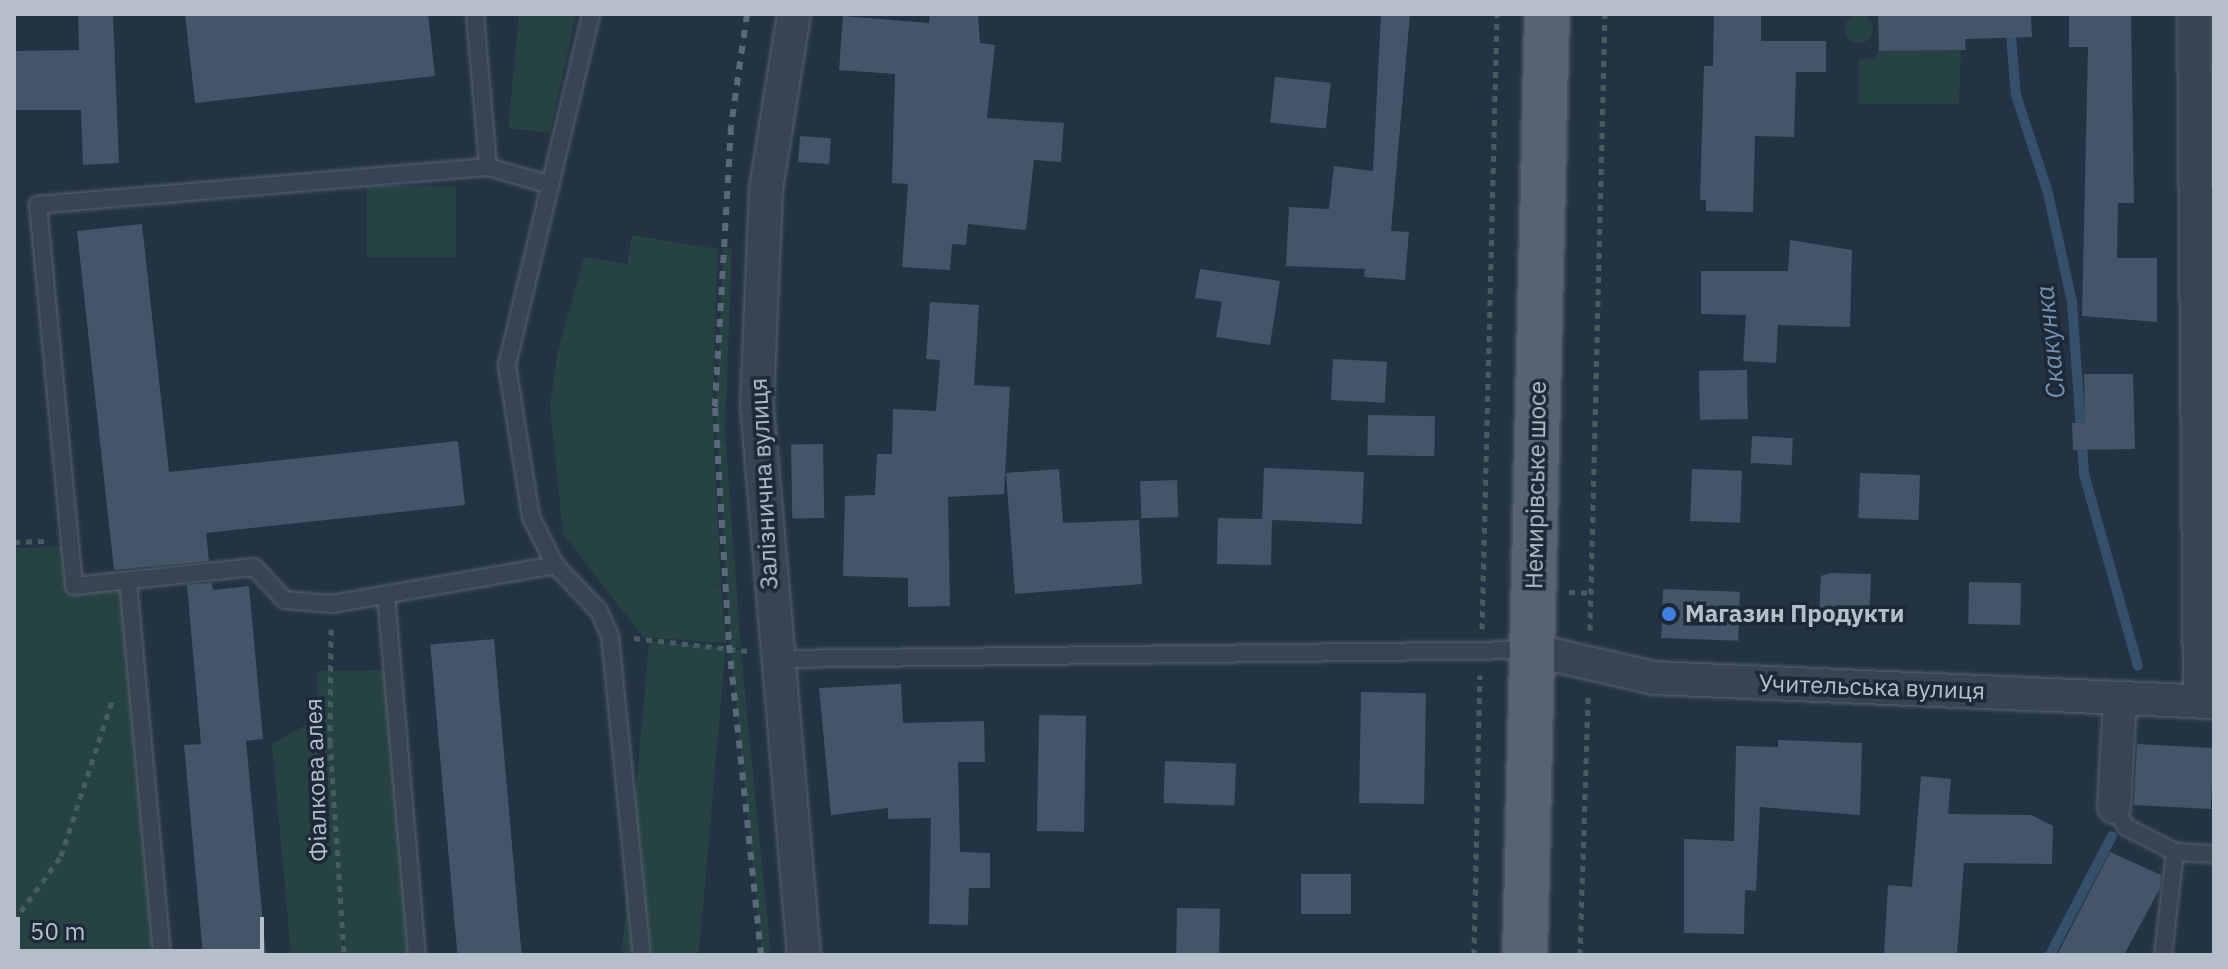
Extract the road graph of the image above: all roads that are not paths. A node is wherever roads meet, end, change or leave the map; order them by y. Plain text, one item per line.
1 (475, 14) edge
2 (591, 14) edge
3 (794, 14) edge
4 (1547, 14) edge
5 (2194, 14) edge
6 (488, 167) junction
7 (551, 185) junction
8 (555, 565) junction
9 (128, 581) junction
10 (386, 595) junction
11 (1532, 650) junction
12 (775, 659) junction
13 (2120, 698) junction
14 (2207, 702) edge
15 (2114, 807) joint
16 (2175, 852) junction
17 (2214, 854) edge
18 (162, 955) edge
19 (417, 955) edge
20 (642, 955) edge
21 (804, 955) edge
22 (1525, 955) edge
23 (2163, 955) edge

1 - 6 lane
2 - 7 lane
3 - 12 street, Залізнична вулиця
4 - 11 main road, Немирівське шосе
5 - 14 street
6 - 7 lane
6 - 9 lane
7 - 8 lane
8 - 10 lane
8 - 20 lane
9 - 10 lane
9 - 18 lane
10 - 19 lane
11 - 12 lane
11 - 13 street, Учительська вулиця
11 - 22 main road, Немирівське шосе
12 - 21 street, Залізнична вулиця
13 - 14 street, Учительська вулиця
13 - 15 street
15 - 16 lane
16 - 17 lane
16 - 23 lane

